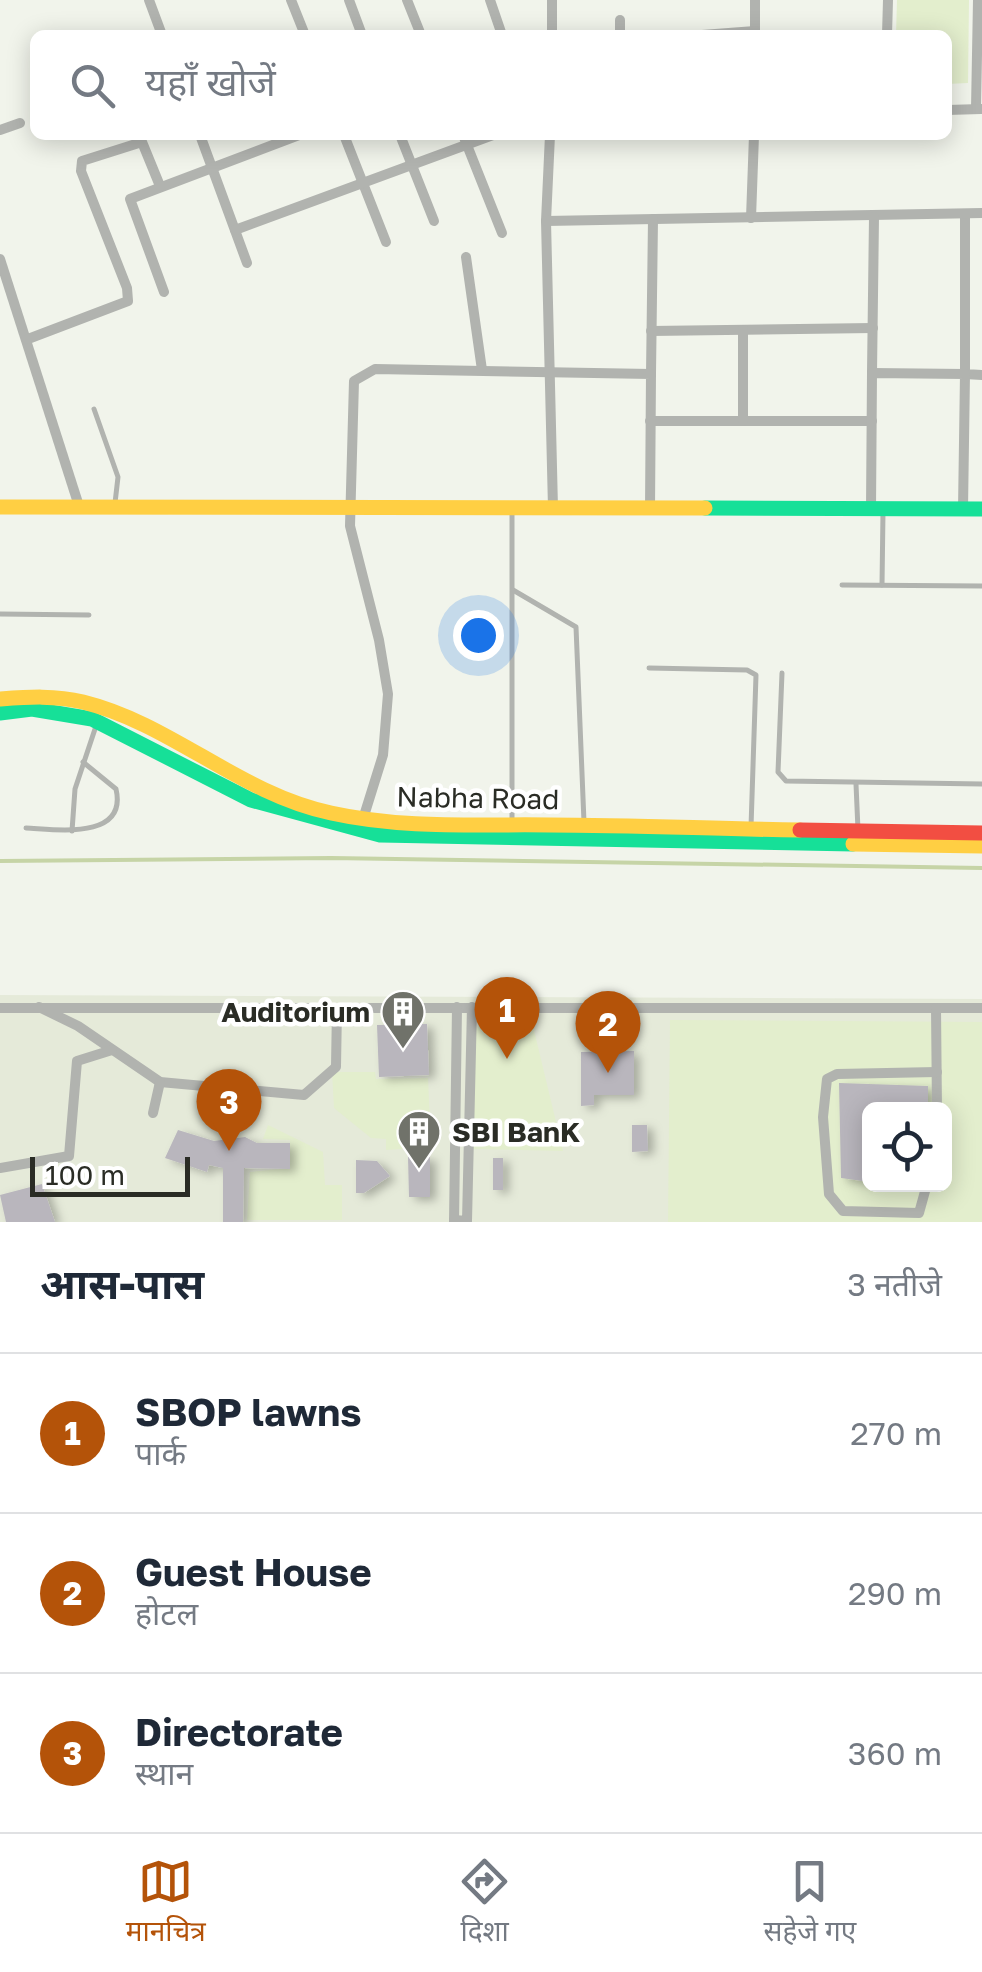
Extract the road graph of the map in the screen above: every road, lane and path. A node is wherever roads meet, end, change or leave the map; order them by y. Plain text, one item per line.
1 (149, 0) edge
2 (291, 0) edge
3 (349, 0) edge
4 (407, 0) edge
5 (490, 0) edge
6 (552, 0) edge
7 (755, 0) edge
8 (888, 0) edge
9 (978, 0) edge
10 (620, 20) dead end
11 (160, 30) edge
12 (303, 30) edge
13 (360, 30) edge
14 (419, 30) edge
15 (500, 30) edge
16 (552, 30) edge
17 (620, 30) edge
18 (755, 30) edge
19 (887, 30) edge
20 (979, 109) edge
21 (952, 110) edge
22 (20, 123) dead end
23 (0, 130) edge
24 (202, 140) edge
25 (286, 140) edge
26 (346, 140) edge
27 (402, 140) edge
28 (463, 140) edge
29 (465, 140) edge
30 (550, 140) edge
31 (754, 140) edge
32 (411, 164) junction
33 (212, 166) junction
34 (362, 181) junction
35 (160, 186) junction
36 (966, 214) junction
37 (982, 214) edge
38 (874, 217) junction
39 (752, 218) junction
40 (652, 219) junction
41 (434, 221) dead end
42 (546, 221) junction
43 (235, 230) junction
44 (502, 233) dead end
45 (386, 242) dead end
46 (466, 257) dead end
47 (0, 259) edge
48 (247, 262) dead end
49 (164, 292) dead end
50 (965, 324) junction
51 (982, 324) edge
52 (873, 328) junction
53 (743, 330) junction
54 (651, 331) junction
55 (28, 339) junction
56 (482, 370) junction
57 (552, 371) junction
58 (872, 373) junction
59 (651, 374) junction
60 (965, 374) junction
61 (982, 375) edge
62 (94, 408) dead end
63 (650, 421) junction
64 (743, 421) junction
65 (872, 421) junction
66 (0, 506) edge
67 (79, 506) junction
68 (115, 506) junction
69 (348, 507) junction
70 (553, 508) junction
71 (512, 509) junction
72 (650, 509) junction
73 (877, 509) junction
74 (963, 509) junction
75 (982, 510) edge
76 (842, 585) dead end
77 (882, 585) junction
78 (982, 586) edge
79 (512, 590) junction
80 (0, 614) edge
81 (89, 615) dead end
82 (649, 668) dead end
83 (782, 673) dead end
84 (0, 699) edge
85 (0, 713) edge
86 (100, 713) junction
87 (83, 762) junction
88 (856, 784) junction
89 (982, 784) edge
90 (363, 819) junction
91 (584, 825) junction
92 (26, 828) dead end
93 (72, 830) junction
94 (751, 830) junction
95 (512, 832) junction
96 (858, 832) junction
97 (982, 833) edge
98 (982, 846) edge
99 (87, 1005) junction
100 (38, 1007) junction
101 (457, 1007) junction
102 (472, 1007) junction
103 (0, 1008) edge
104 (337, 1008) junction
105 (936, 1008) junction
106 (982, 1008) edge
107 (78, 1026) junction
108 (112, 1050) junction
109 (937, 1072) junction
110 (160, 1082) junction
111 (937, 1102) edge
112 (154, 1113) dead end
113 (0, 1168) edge
114 (925, 1192) edge
115 (459, 1221) edge

1 - 11 street
2 - 12 street
3 - 13 street
4 - 14 street
5 - 15 street
6 - 16 street
7 - 18 street
8 - 19 street
9 - 20 street
10 - 17 street
20 - 21 street
22 - 23 street
24 - 33 street
25 - 33 street
26 - 34 street
27 - 32 street
28 - 32 street
29 - 44 street
30 - 42 street
31 - 39 street
32 - 34 street
32 - 41 street
33 - 35 street
33 - 43 street
34 - 43 street
34 - 45 street
35 - 49 street
35 - 55 street
36 - 37 street
36 - 38 street
36 - 50 street
38 - 39 street
38 - 52 street
39 - 40 street
40 - 42 street
40 - 54 street
42 - 57 street
43 - 48 street
46 - 56 street
47 - 55 street
50 - 51 street
50 - 60 street
52 - 53 street
52 - 58 street
53 - 54 street
53 - 64 street
54 - 59 street
55 - 67 street
56 - 57 street
56 - 69 street
57 - 59 street
57 - 70 street
58 - 60 street
58 - 65 street
59 - 63 street
60 - 61 street
60 - 74 street
62 - 68 lane
63 - 64 street
63 - 72 street
64 - 65 street
65 - 73 street
66 - 67 main road
67 - 68 main road
68 - 69 main road
69 - 71 main road
69 - 90 street
70 - 71 main road
70 - 72 main road
71 - 79 lane
72 - 73 main road
73 - 74 main road
73 - 77 lane
74 - 75 main road
76 - 77 lane
77 - 78 lane
79 - 91 lane
79 - 95 lane
80 - 81 lane
82 - 94 lane
83 - 88 lane
84 - 86 main road, Nabha Road
85 - 86 main road, Nabha Road
86 - 87 lane
86 - 90 main road, Nabha Road
86 - 95 main road, Nabha Road
87 - 93 lane
87 - 93 lane
88 - 89 lane
88 - 96 lane
90 - 95 main road, Nabha Road
91 - 94 main road, Nabha Road
91 - 95 main road, Nabha Road
92 - 93 lane
94 - 96 main road, Nabha Road
95 - 98 main road, Nabha Road
96 - 97 main road, Nabha Road
99 - 100 street
99 - 104 street
99 - 107 street
100 - 103 street
100 - 107 street
101 - 102 street
101 - 104 street
101 - 115 street
102 - 105 street
102 - 115 street
104 - 110 street
105 - 106 street
105 - 109 street
107 - 108 street
108 - 110 street
108 - 113 street
109 - 111 street
109 - 114 street
110 - 112 street

